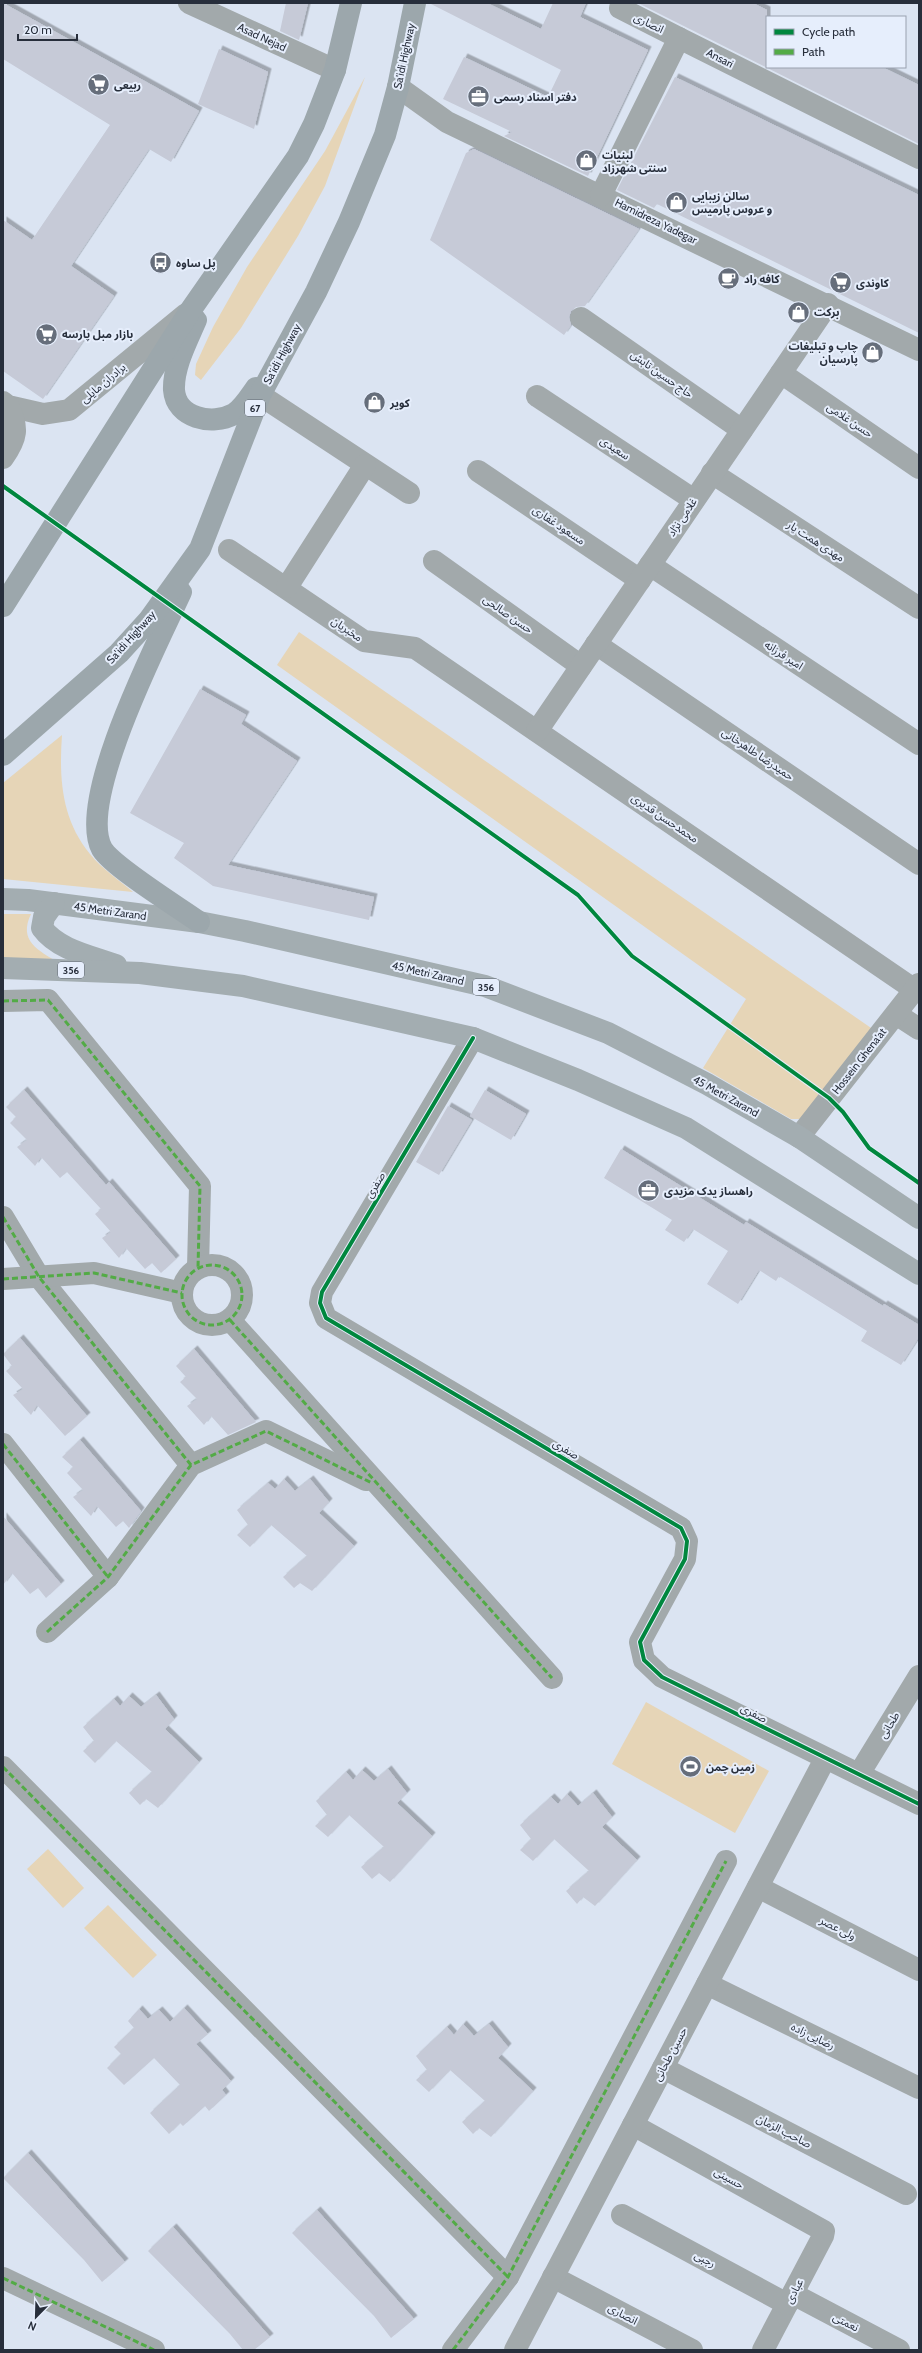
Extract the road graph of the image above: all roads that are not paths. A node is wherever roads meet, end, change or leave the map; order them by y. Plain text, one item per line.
1 (189, 3) edge
2 (351, 3) edge
3 (415, 3) edge
4 (620, 8) dead end
5 (679, 38) junction
6 (335, 70) junction
7 (398, 86) junction
8 (919, 158) edge
9 (601, 195) junction
10 (215, 274) junction
11 (828, 304) junction
12 (190, 311) junction
13 (581, 318) dead end
14 (290, 337) junction
15 (919, 350) edge
16 (780, 373) junction
17 (260, 395) junction
18 (537, 396) dead end
19 (6, 404) edge
20 (742, 430) junction
21 (3, 458) edge
22 (365, 465) junction
23 (919, 468) edge
24 (478, 471) dead end
25 (712, 473) junction
26 (409, 493) dead end
27 (694, 500) junction
28 (200, 549) junction
29 (229, 550) dead end
30 (434, 561) dead end
31 (645, 572) junction
32 (287, 587) junction
33 (3, 606) edge
34 (919, 608) edge
35 (596, 644) junction
36 (415, 648) joint
37 (581, 666) junction
38 (537, 731) junction
39 (919, 744) edge
40 (3, 755) edge
41 (919, 864) edge
42 (3, 899) edge
43 (54, 903) junction
44 (199, 922) junction
45 (3, 968) edge
46 (140, 973) junction
47 (917, 987) edge
48 (3, 1001) edge
49 (896, 1014) junction
50 (919, 1029) edge
51 (473, 1038) junction
52 (799, 1137) junction
53 (3, 1217) edge
54 (919, 1218) edge
55 (198, 1268) junction
56 (919, 1274) edge
57 (39, 1277) junction
58 (3, 1279) edge
59 (182, 1293) junction
60 (230, 1320) junction
61 (3, 1444) edge
62 (191, 1465) junction
63 (376, 1484) junction
64 (108, 1577) junction
65 (47, 1632) dead end
66 (919, 1676) edge
67 (552, 1678) dead end
68 (825, 1759) junction
69 (3, 1767) edge
70 (859, 1774) junction
71 (919, 1804) edge
72 (726, 1862) dead end
73 (758, 1887) junction
74 (919, 1970) edge
75 (707, 1984) junction
76 (663, 2068) junction
77 (919, 2088) edge
78 (633, 2125) junction
79 (906, 2194) dead end
80 (622, 2215) dead end
81 (824, 2231) joint
82 (508, 2277) junction
83 (553, 2277) junction
84 (3, 2278) edge
85 (790, 2299) junction
86 (154, 2350) edge
87 (453, 2350) edge
88 (515, 2350) edge
89 (692, 2350) edge
90 (763, 2350) edge
91 (899, 2350) edge

1 - 6 street, Asad Nejad
2 - 6 highway
3 - 7 highway, Sa'idi Highway / 67
4 - 5 street, انصاری
5 - 8 street, Ansari
5 - 9 street
6 - 10 highway
7 - 9 street, Hamidreza Yadegar
7 - 14 highway, Sa'idi Highway / 67
9 - 11 street, Hamidreza Yadegar
10 - 12 highway
10 - 14 highway
11 - 15 street, Hamidreza Yadegar
11 - 16 street, غلامی نژاد
12 - 19 street, برادران مایلی
12 - 33 highway
13 - 20 street, حاج حسین تابش
14 - 17 highway, Sa'idi Highway / 67
16 - 20 street, غلامی نژاد
16 - 23 street, حسن غلامی
17 - 22 street
17 - 28 highway, Sa'idi Highway / 67
18 - 27 street, سعيدی
19 - 21 street
20 - 25 street, غلامی نژاد
22 - 26 street
22 - 32 street
24 - 31 street, مسعود غفاری
25 - 27 street, غلامی نژاد
25 - 34 street, مهدی همت یار
27 - 31 street, غلامی نژاد
28 - 40 highway, Sa'idi Highway / 67
28 - 44 highway
29 - 32 street, مخبریان
30 - 37 street, حسن صالحی
31 - 35 street, غلامی نژاد
31 - 39 street, امیر فرزانه
32 - 36 street, مخبریان
35 - 37 street, غلامی نژاد
35 - 41 street, حمیدرضا طاهرخانی
36 - 38 street, محمدحسن قدیری
37 - 38 street, غلامی نژاد
38 - 47 street, محمدحسن قدیری
42 - 43 main road, 45 Metri Zarand / 356
43 - 44 main road, 45 Metri Zarand / 356
43 - 46 main road
44 - 52 main road, 45 Metri Zarand / 356
45 - 46 main road, 356
46 - 51 main road, 356
47 - 49 street, Hossein Ghena'at
48 - 55 street
49 - 50 street
49 - 52 street, Hossein Ghena'at
51 - 56 main road, 356
51 - 68 street, صفری
52 - 54 main road, 45 Metri Zarand / 356
53 - 57 street
55 - 59 street
55 - 60 street
57 - 58 street
57 - 59 street
57 - 62 street
59 - 60 street
60 - 63 street
61 - 64 street
62 - 63 street
62 - 64 street
63 - 67 street
64 - 65 street
66 - 70 street, طحانی
68 - 70 street, صفری
68 - 73 street, حسین طحانی
69 - 82 street
70 - 71 street, صفری
72 - 82 street
73 - 74 street, ولی عصر
73 - 75 street, حسین طحانی
75 - 76 street, حسین طحانی
75 - 77 street, رضایی زاده
76 - 78 street, حسین طحانی
76 - 79 street, صاحب الزمان
78 - 81 street, حسینی
78 - 83 street, حسین طحانی
80 - 85 street, رجبی
81 - 85 street, عبادی
82 - 87 street
83 - 88 street, حسین طحانی
83 - 89 street, انصاری
84 - 86 street
85 - 90 street, عبادی
85 - 91 street, نعمتی

